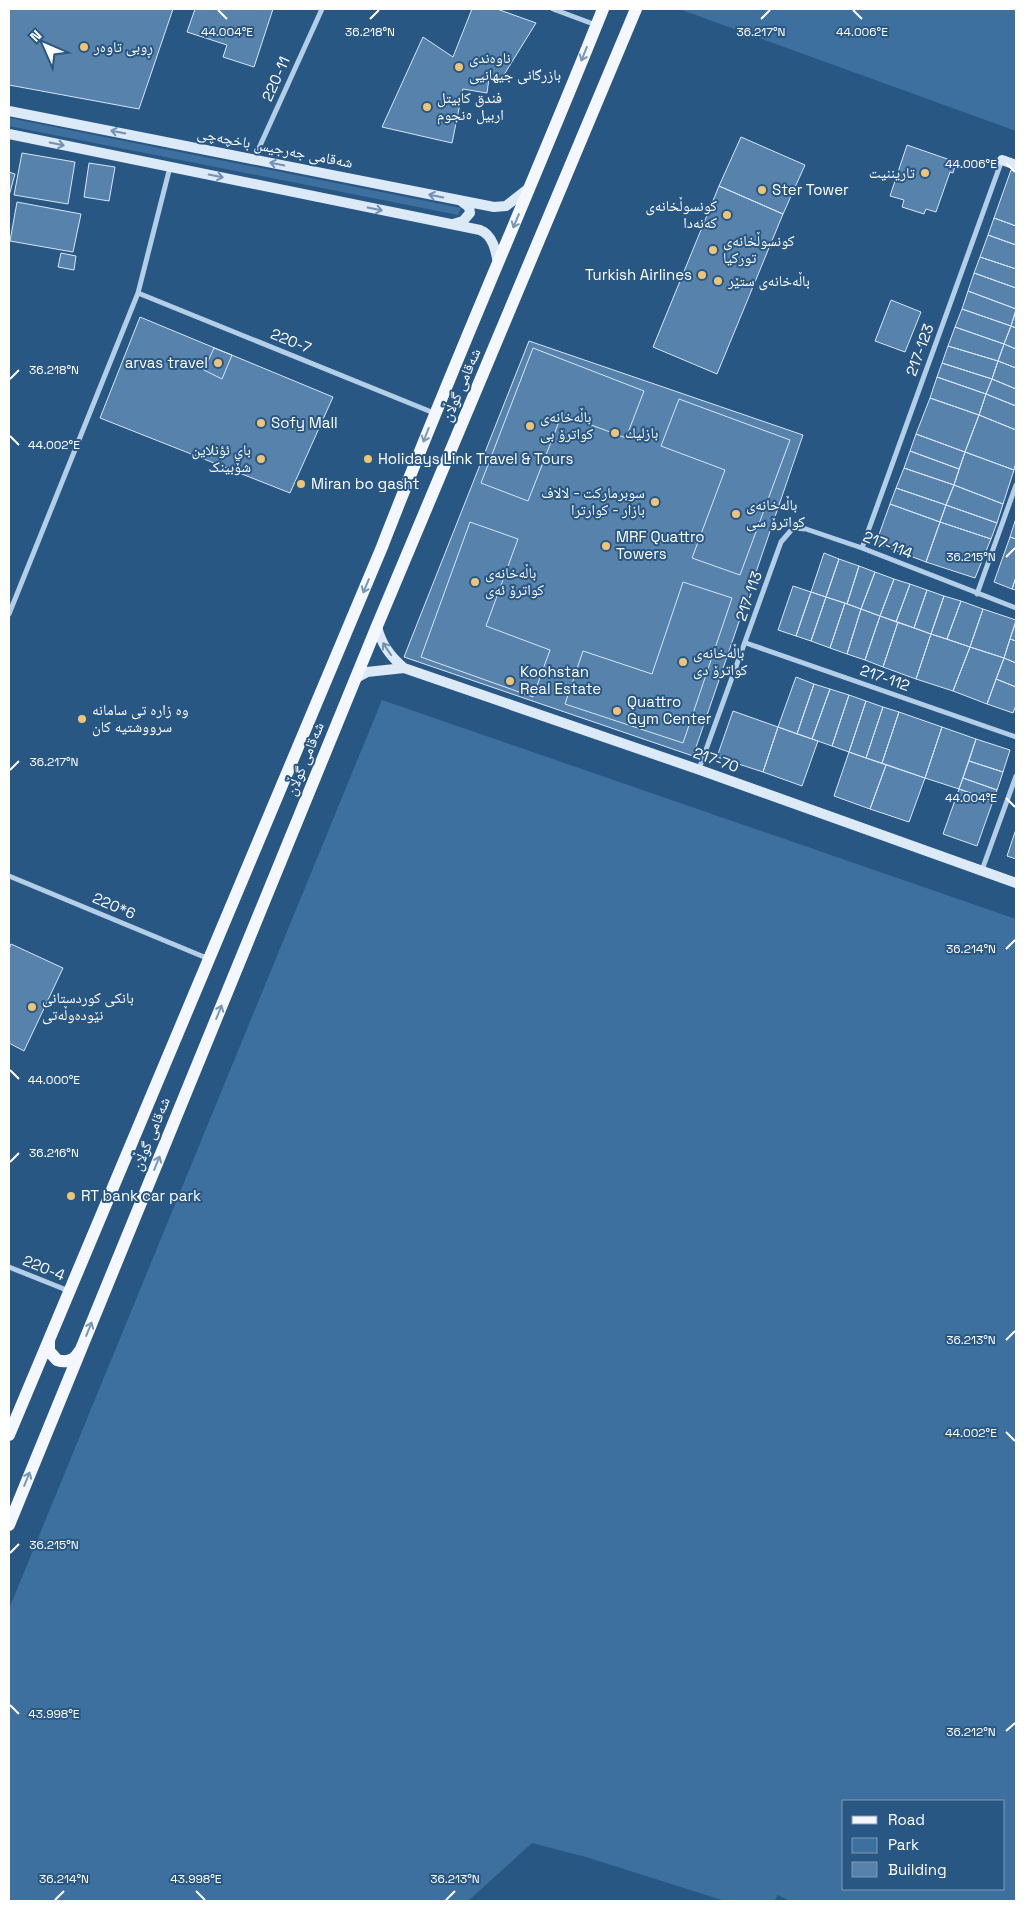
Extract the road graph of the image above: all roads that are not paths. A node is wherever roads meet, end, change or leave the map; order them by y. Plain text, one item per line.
1 (322, 9) edge
2 (553, 9) edge
3 (602, 9) edge
4 (636, 9) edge
5 (596, 26) junction
6 (9, 111) edge
7 (9, 134) edge
8 (253, 159) junction
9 (1002, 160) joint
10 (1016, 165) edge
11 (170, 167) junction
12 (530, 188) junction
13 (458, 200) junction
14 (452, 224) junction
15 (498, 264) junction
16 (138, 293) junction
17 (434, 413) junction
18 (1016, 485) edge
19 (781, 542) joint
20 (862, 548) junction
21 (977, 594) junction
22 (1016, 608) edge
23 (9, 614) edge
24 (377, 626) junction
25 (746, 643) junction
26 (404, 668) junction
27 (356, 678) junction
28 (1016, 737) edge
29 (700, 770) junction
30 (1016, 776) edge
31 (982, 870) junction
32 (9, 876) edge
33 (1016, 883) edge
34 (210, 959) junction
35 (9, 1267) edge
36 (70, 1292) junction
37 (49, 1340) junction
38 (80, 1350) junction
39 (9, 1435) edge
40 (9, 1524) edge

1 - 8 street, 220-11
2 - 5 street
3 - 5 main road, شەقامی گوڵان
4 - 24 main road, شەقامی گوڵان
5 -> 12 main road, شەقامی گوڵان
8 -> 6 street, شەقامی جەرجیس باخچەچی
7 -> 11 street
13 -> 8 street, شەقامی جەرجیس باخچەچی
9 - 10 street
9 - 20 street, 217-123
11 -> 14 street
11 - 16 street
12 - 13 street, شەقامی جەرجیس باخچەچی
12 -> 15 main road, شەقامی گوڵان
13 - 14 street
14 - 15 street
15 - 17 main road, شەقامی گوڵان
16 - 17 street, 220-7
16 - 23 street
17 -> 34 main road, شەقامی گوڵان
18 - 21 street
19 - 20 street, 217-114
19 - 25 street, 217-113
20 - 21 street, 217-114
21 - 22 street, 217-114
26 -> 24 street, 217-70
24 - 27 main road, شەقامی گوڵان
25 - 28 street, 217-112
25 - 29 street, 217-113
26 - 27 street, 217-70
26 - 29 street, 217-70
38 -> 27 main road, شەقامی گوڵان
29 - 31 street, 217-70
30 - 31 street
31 - 33 street, 217-70
32 - 34 street, 220*6
34 - 36 main road, شەقامی گوڵان
35 - 36 street, 220-4
36 - 37 main road, شەقامی گوڵان
37 - 38 main road
37 - 39 main road, شەقامی گوڵان
40 -> 38 main road, شەقامی گوڵان

